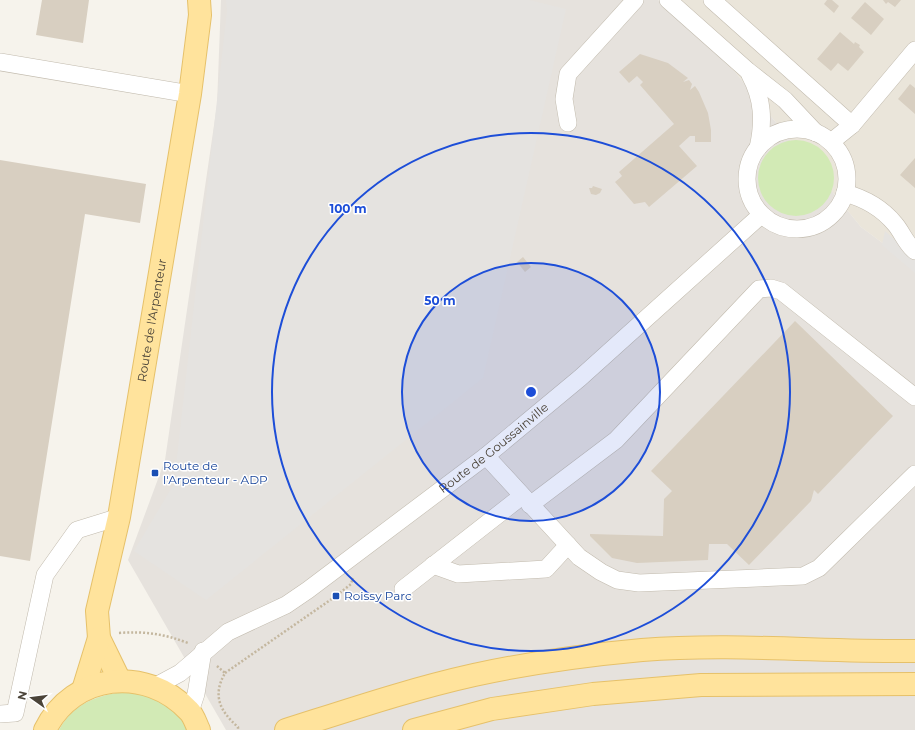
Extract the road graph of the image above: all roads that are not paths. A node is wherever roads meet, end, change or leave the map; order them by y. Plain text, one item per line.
1 (199, 0) edge
2 (635, 0) edge
3 (668, 0) edge
4 (712, 0) edge
5 (915, 50) edge
6 (0, 62) edge
7 (748, 71) junction
8 (190, 94) junction
9 (568, 123) dead end
10 (852, 125) junction
11 (816, 133) junction
12 (830, 142) junction
13 (758, 148) junction
14 (845, 193) junction
15 (761, 215) junction
16 (915, 251) edge
17 (915, 397) edge
18 (486, 456) junction
19 (915, 474) edge
20 (526, 500) junction
21 (119, 517) junction
22 (568, 545) junction
23 (434, 565) junction
24 (403, 589) dead end
25 (99, 638) junction
26 (915, 651) edge
27 (203, 652) junction
28 (120, 681) junction
29 (915, 684) edge
30 (154, 687) junction
31 (83, 690) junction
32 (0, 714) edge
33 (195, 721) edge
34 (45, 729) edge
35 (286, 730) edge
36 (414, 730) edge

1 - 8 main road, Route de l'Arpenteur
2 - 9 street
3 - 7 street
4 - 10 street
5 - 10 street
6 - 8 street
7 - 11 street
7 - 13 street
8 - 21 main road, Route de l'Arpenteur
10 - 12 street
11 - 12 street
11 - 13 street
12 - 14 street
13 - 15 street
14 - 15 street
14 - 16 street
15 - 18 street, Route de Goussainville
17 - 20 street
18 - 20 street
18 - 27 street, Route de Goussainville
19 - 22 street
20 - 22 street
20 - 23 street
21 - 25 main road, Route de l'Arpenteur
21 - 32 street
22 - 23 street
23 - 24 street
25 - 28 main road, Route de l'Arpenteur
25 - 31 main road, Route de l'Arpenteur
26 - 35 main road
27 - 30 street, Route de Goussainville
27 - 33 street
28 - 30 main road
28 - 31 main road
29 - 36 main road
30 - 33 main road
31 - 34 main road

